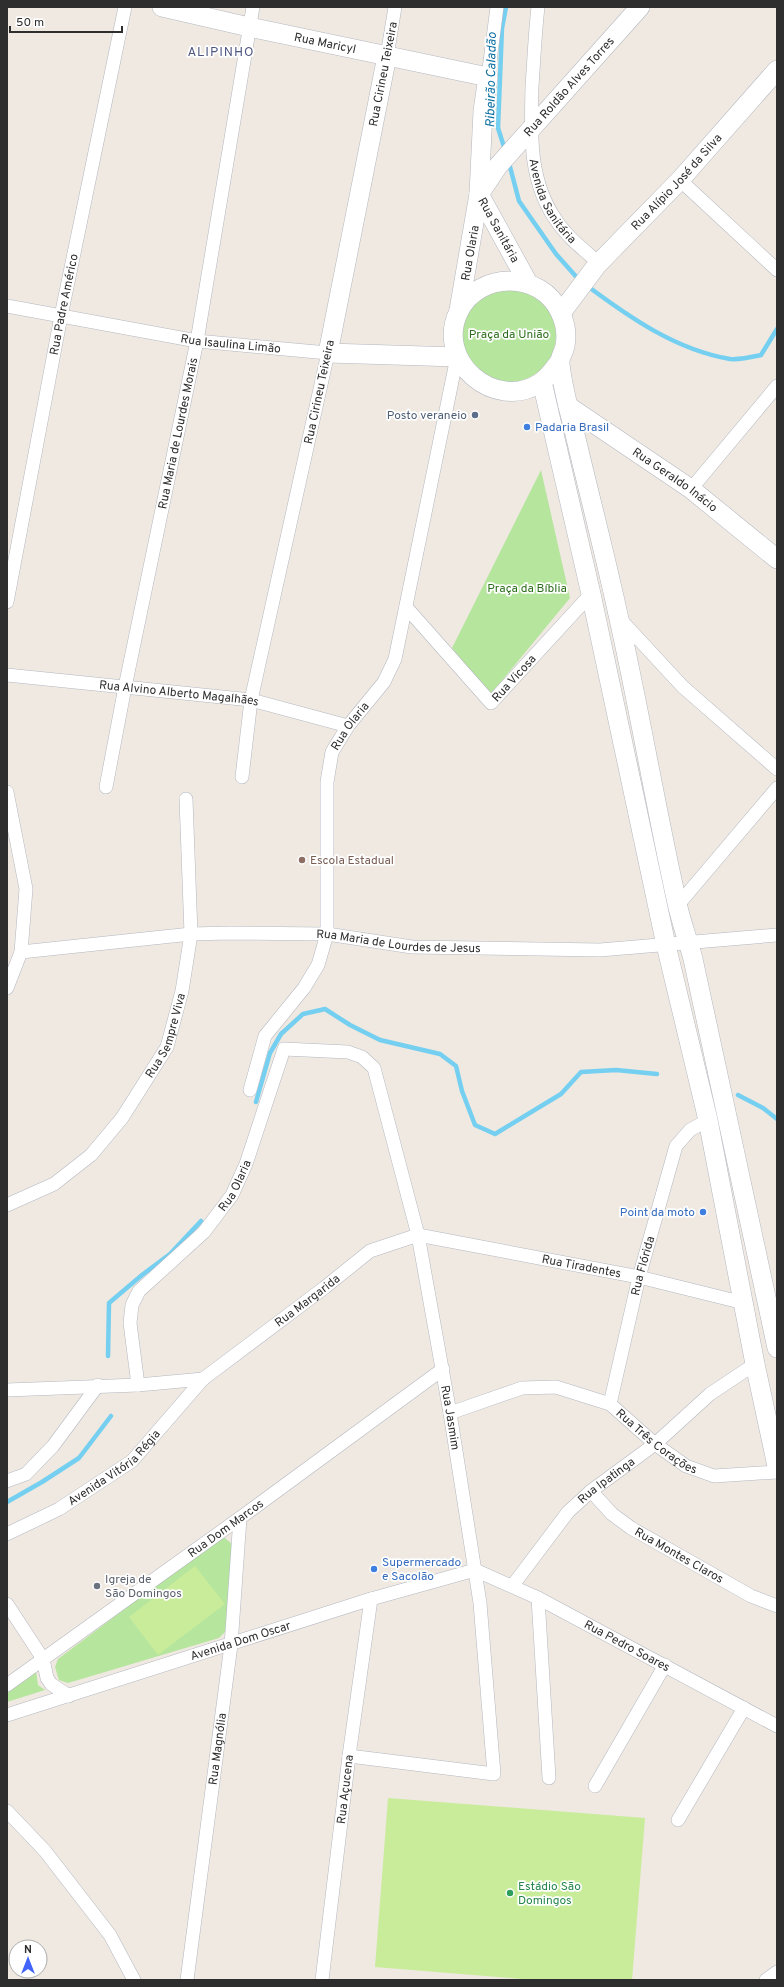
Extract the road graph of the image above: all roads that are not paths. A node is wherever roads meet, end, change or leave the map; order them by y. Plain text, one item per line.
1 (125, 7) edge
2 (162, 7) edge
3 (253, 7) edge
4 (395, 7) edge
5 (497, 7) edge
6 (538, 7) edge
7 (640, 7) edge
8 (249, 27) junction
9 (387, 56) junction
10 (777, 70) edge
11 (488, 77) junction
12 (528, 131) junction
13 (680, 180) junction
14 (479, 194) junction
15 (598, 264) junction
16 (777, 270) edge
17 (528, 283) junction
18 (7, 306) edge
19 (459, 311) junction
20 (561, 313) junction
21 (61, 316) junction
22 (197, 341) junction
23 (328, 353) junction
24 (457, 357) junction
25 (560, 361) junction
26 (542, 382) junction
27 (777, 386) edge
28 (568, 406) junction
29 (691, 489) junction
30 (777, 559) edge
31 (591, 594) junction
32 (7, 602) edge
33 (406, 607) junction
34 (619, 618) junction
35 (7, 675) edge
36 (125, 687) junction
37 (251, 700) junction
38 (348, 726) junction
39 (777, 769) edge
40 (242, 776) dead end
41 (106, 787) dead end
42 (777, 788) edge
43 (7, 792) edge
44 (186, 799) dead end
45 (677, 906) junction
46 (191, 934) junction
47 (327, 934) junction
48 (777, 935) edge
49 (689, 943) junction
50 (666, 945) junction
51 (21, 952) junction
52 (7, 988) edge
53 (374, 1068) joint
54 (250, 1090) dead end
55 (708, 1120) junction
56 (7, 1205) edge
57 (418, 1235) junction
58 (638, 1277) junction
59 (744, 1303) junction
60 (773, 1306) edge
61 (777, 1348) edge
62 (755, 1364) junction
63 (443, 1369) junction
64 (203, 1379) junction
65 (138, 1384) junction
66 (98, 1385) junction
67 (7, 1390) edge
68 (610, 1404) junction
69 (450, 1413) junction
70 (655, 1444) junction
71 (777, 1466) edge
72 (777, 1472) edge
73 (7, 1481) edge
74 (591, 1491) junction
75 (240, 1518) junction
76 (7, 1534) edge
77 (475, 1570) junction
78 (513, 1585) junction
79 (538, 1598) junction
80 (371, 1599) junction
81 (7, 1604) edge
82 (777, 1606) edge
83 (231, 1645) junction
84 (43, 1659) junction
85 (665, 1665) junction
86 (7, 1685) edge
87 (69, 1696) junction
88 (744, 1708) junction
89 (7, 1715) edge
90 (777, 1726) edge
91 (349, 1756) junction
92 (549, 1778) dead end
93 (595, 1786) dead end
94 (7, 1811) edge
95 (678, 1820) dead end
96 (777, 1972) edge
97 (134, 1980) edge
98 (187, 1980) edge
99 (322, 1980) edge
100 (766, 1980) edge

1 - 21 street, Rua Padre Américo
2 - 8 street, Rua Maricyl
3 - 8 street, Rua Maria de Lourdes Morais
4 - 9 street, Rua Cirineu Teixeira
5 - 11 street, Rua Sanitária
6 - 12 street, Avenida Sanitária
7 - 12 street, Rua Roldão Alves Torres
8 - 9 street, Rua Maricyl
8 - 22 street, Rua Maria de Lourdes Morais
9 - 11 street, Rua Maricyl
9 - 23 street, Rua Cirineu Teixeira
10 - 13 street, Rua Alípio José da Silva
11 - 14 street, Rua Sanitária
12 - 14 street, Rua Roldão Alves Torres
12 - 15 street, Avenida Sanitária
13 - 15 street, Rua Alípio José da Silva
13 - 16 street
14 - 17 street, Rua Sanitária
14 - 19 street, Rua Olaria
15 - 20 street, Rua Alípio José da Silva
17 - 19 street
17 - 20 street
18 - 21 street, Rua Isaulina Limão
19 - 24 street
20 - 25 street
21 - 22 street, Rua Isaulina Limão
21 - 32 street, Rua Padre Américo
22 - 23 street, Rua Isaulina Limão
22 - 36 street, Rua Maria de Lourdes Morais
23 - 24 street, Rua Isaulina Limão
23 - 37 street, Rua Cirineu Teixeira
24 - 26 street
24 - 33 street, Rua Olaria
25 - 26 street
25 - 28 street
26 - 31 street
27 - 29 street
28 - 29 street, Rua Geraldo Inácio
28 - 34 street
29 - 30 street, Rua Geraldo Inácio
31 - 33 street, Rua Vicosa
31 - 50 street
33 - 38 street, Rua Olaria
34 - 39 street
34 - 45 street
35 - 36 street, Rua Alvino Alberto Magalhães
36 - 37 street, Rua Alvino Alberto Magalhães
36 - 41 street, Rua Maria de Lourdes Morais
37 - 38 street, Rua Alvino Alberto Magalhães
37 - 40 street, Rua Cirineu Teixeira
38 - 47 street, Rua Olaria
42 - 45 street
43 - 51 street
44 - 46 street, Rua Sempre Viva
45 - 49 street
46 - 47 street, Rua Maria de Lourdes de Jesus
46 - 51 street, Rua Maria de Lourdes de Jesus
46 - 56 street, Rua Sempre Viva
47 - 50 street, Rua Maria de Lourdes de Jesus
47 - 54 street, Rua Olaria
48 - 49 street, Rua Maria de Lourdes de Jesus
49 - 50 street, Rua Maria de Lourdes de Jesus
49 - 60 street
50 - 55 street
51 - 52 street
53 - 57 street, Rua Jasmim
53 - 65 street, Rua Olaria
55 - 58 street, Rua Flórida
55 - 59 street
57 - 58 street, Rua Tiradentes
57 - 63 street, Rua Jasmim
57 - 64 street, Rua Margarida
58 - 59 street, Rua Tiradentes
58 - 68 street, Rua Flórida
59 - 62 street
60 - 61 street
62 - 70 street, Rua Ipatinga
62 - 71 street
63 - 69 street, Rua Jasmim
63 - 75 street, Rua Dom Marcos
64 - 65 street
64 - 76 street, Avenida Vitória Régia
65 - 66 street
66 - 67 street
66 - 73 street
68 - 69 street, Rua Três Corações
68 - 70 street, Rua Três Corações
69 - 77 street, Rua Jasmim
70 - 72 street, Rua Três Corações
70 - 74 street, Rua Ipatinga
74 - 78 street, Rua Ipatinga
74 - 82 street, Rua Montes Claros
75 - 83 street, Rua Magnólia
75 - 84 street, Rua Dom Marcos
77 - 78 street, Rua Pedro Soares
77 - 80 street, Avenida Dom Oscar
77 - 91 street, Rua Jasmim
78 - 79 street, Rua Pedro Soares
79 - 85 street, Rua Pedro Soares
79 - 92 street
80 - 83 street, Avenida Dom Oscar
80 - 91 street, Rua Açucena
81 - 84 street
83 - 87 street, Avenida Dom Oscar
83 - 98 street, Rua Magnólia
84 - 86 street, Rua Dom Marcos
84 - 87 street
85 - 88 street, Rua Pedro Soares
85 - 93 street
87 - 89 street, Avenida Dom Oscar
88 - 90 street, Rua Pedro Soares
88 - 95 street
91 - 99 street, Rua Açucena
94 - 97 street
96 - 100 street

